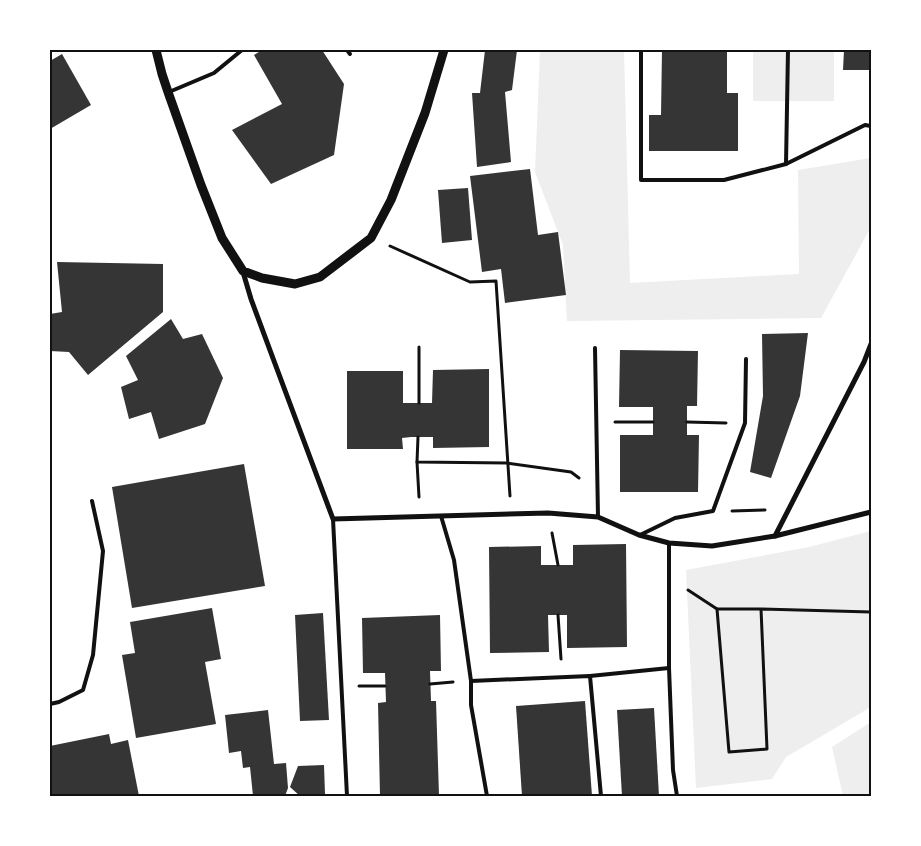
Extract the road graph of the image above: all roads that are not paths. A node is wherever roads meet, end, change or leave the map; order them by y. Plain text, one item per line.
1 (156, 50) edge
2 (242, 50) edge
3 (346, 50) edge
4 (444, 50) edge
5 (641, 50) edge
6 (788, 50) edge
7 (350, 54) dead end
8 (168, 92) junction
9 (871, 126) edge
10 (786, 164) junction
11 (243, 271) junction
12 (871, 344) edge
13 (595, 348) dead end
14 (746, 359) dead end
15 (864, 362) junction
16 (871, 362) edge
17 (92, 501) dead end
18 (871, 512) edge
19 (441, 516) junction
20 (598, 517) junction
21 (333, 519) junction
22 (639, 535) junction
23 (774, 536) junction
24 (669, 543) junction
25 (669, 668) junction
26 (590, 676) junction
27 (471, 681) junction
28 (50, 704) edge
29 (347, 796) edge
30 (486, 796) edge
31 (601, 796) edge
32 (677, 796) edge

1 - 8 street
2 - 8 lane
3 - 7 lane
4 - 11 street
5 - 10 lane
6 - 10 lane
8 - 11 street
9 - 10 lane
11 - 21 street
12 - 15 street
13 - 20 lane
14 - 22 lane
15 - 16 lane
15 - 23 street
17 - 28 lane
18 - 23 street
19 - 20 street
19 - 21 street
19 - 27 lane
20 - 22 street
21 - 29 lane
22 - 24 street
23 - 24 street
24 - 25 lane
25 - 26 lane
25 - 32 lane
26 - 27 lane
26 - 31 lane
27 - 30 lane

